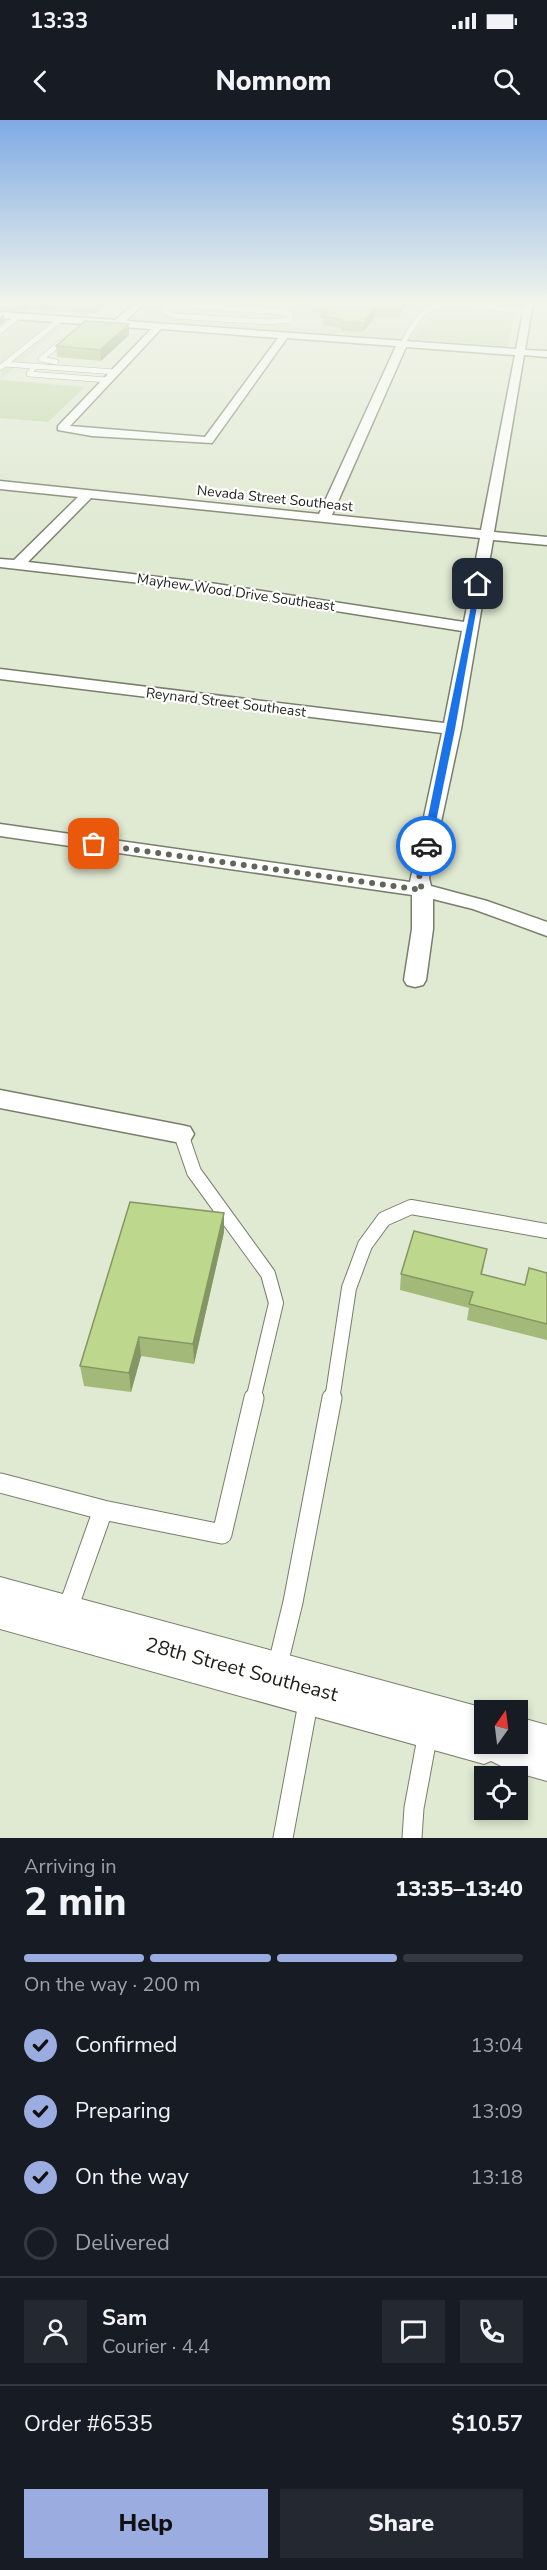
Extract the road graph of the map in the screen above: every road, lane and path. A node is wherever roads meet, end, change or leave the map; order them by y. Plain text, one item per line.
1 (105, 382) edge
2 (251, 382) edge
3 (385, 382) edge
4 (516, 382) edge
5 (0, 485) edge
6 (87, 495) junction
7 (324, 518) junction
8 (487, 535) junction
9 (547, 541) edge
10 (0, 563) edge
11 (18, 564) junction
12 (470, 628) junction
13 (0, 674) edge
14 (452, 729) junction
15 (0, 830) edge
16 (422, 890) junction
17 (547, 929) edge
18 (415, 980) dead end
19 (0, 1099) edge
20 (181, 1134) joint
21 (547, 1231) edge
22 (0, 1483) edge
23 (103, 1510) junction
24 (0, 1603) edge
25 (64, 1620) junction
26 (293, 1683) junction
27 (430, 1721) junction
28 (474, 1733) edge
29 (528, 1748) edge
30 (547, 1753) edge
31 (283, 1838) edge
32 (412, 1838) edge

1 - 2 street
3 - 7 street
4 - 8 street
5 - 6 street, Nevada Street Southeast
6 - 7 street, Nevada Street Southeast
6 - 11 street
7 - 8 street, Nevada Street Southeast
8 - 9 street, Nevada Street Southeast
8 - 12 street
10 - 11 street, Mayhew Wood Drive Southeast
11 - 12 street, Mayhew Wood Drive Southeast
12 - 14 street
13 - 14 street, Reynard Street Southeast
14 - 16 street
15 - 16 street
16 - 17 street
16 - 18 street
19 - 20 street
20 - 23 lane
21 - 26 lane
22 - 23 lane
23 - 25 lane
24 - 25 main road, 28th Street Southeast
25 - 26 main road, 28th Street Southeast
26 - 27 main road, 28th Street Southeast
26 - 31 lane
27 - 28 main road, 28th Street Southeast
27 - 32 lane
29 - 30 main road

